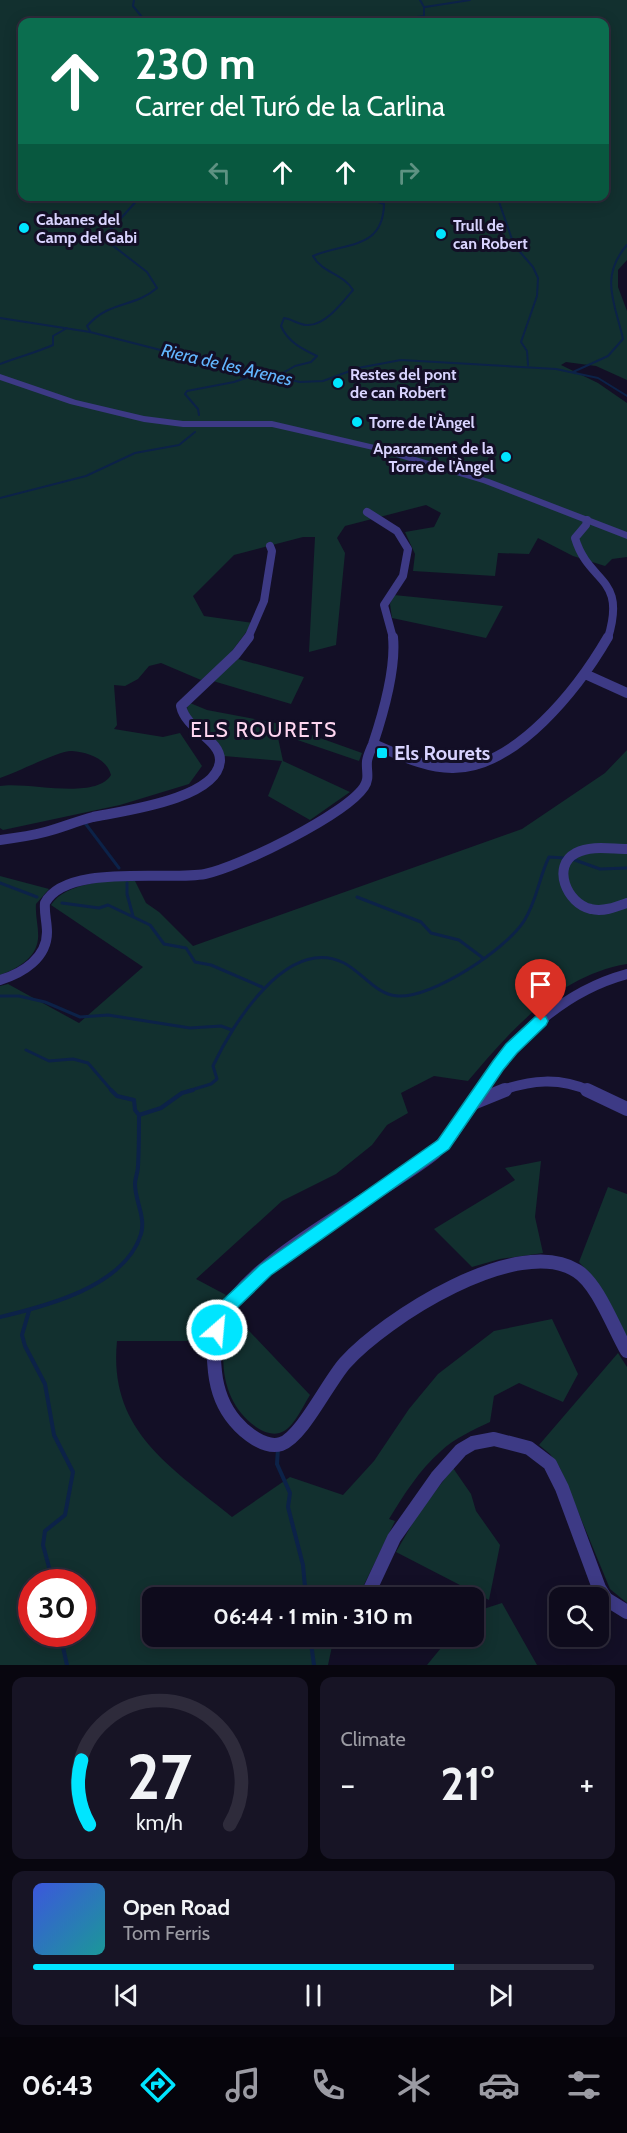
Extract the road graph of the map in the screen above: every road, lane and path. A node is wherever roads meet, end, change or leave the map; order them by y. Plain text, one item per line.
1 (0, 377) edge
2 (367, 512) dead end
3 (587, 520) junction
4 (627, 536) edge
5 (270, 546) dead end
6 (585, 674) junction
7 (627, 693) edge
8 (373, 744) junction
9 (0, 840) edge
10 (627, 849) edge
11 (627, 903) edge
12 (627, 974) edge
13 (0, 980) edge
14 (473, 1103) junction
15 (627, 1109) edge
16 (627, 1351) edge
17 (371, 1587) edge
18 (627, 1612) edge

1 - 3 street
2 - 8 street
3 - 4 street
3 - 6 street
5 - 9 street
6 - 7 street
6 - 8 street
8 - 13 street
10 - 11 street
12 - 14 street
14 - 15 street
14 - 16 street
17 - 18 street

